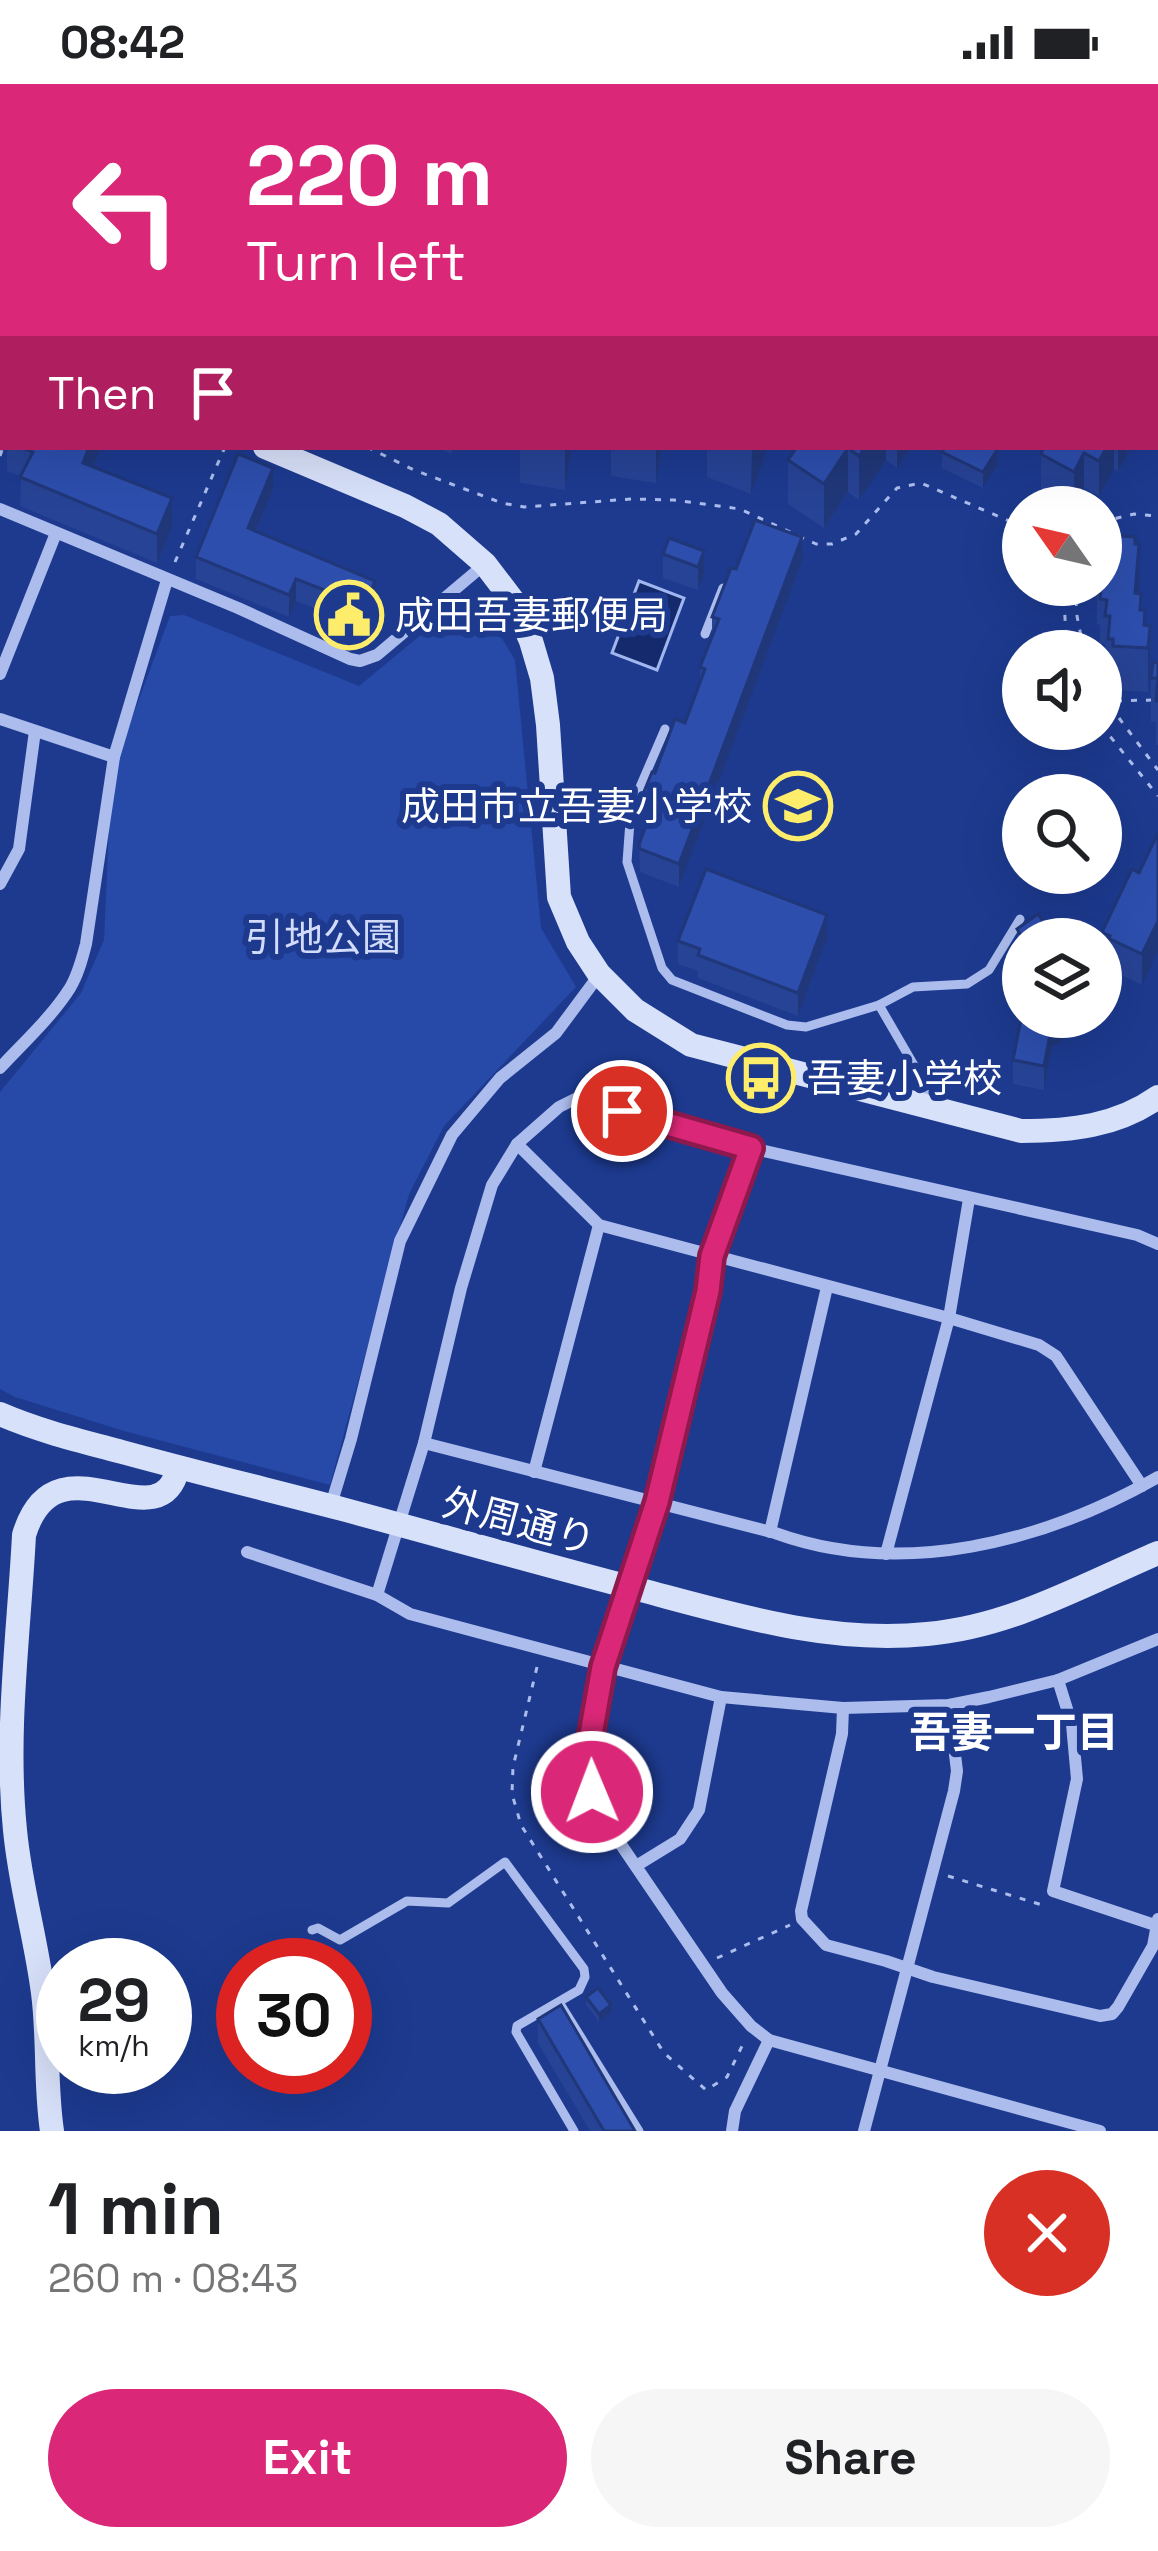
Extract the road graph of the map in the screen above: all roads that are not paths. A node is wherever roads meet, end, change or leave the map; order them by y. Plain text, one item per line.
1 (272, 450) edge
2 (0, 509) edge
3 (56, 533) junction
4 (485, 564) junction
5 (167, 580) junction
6 (723, 588) edge
7 (704, 634) dead end
8 (0, 674) edge
9 (0, 719) edge
10 (665, 729) edge
11 (35, 731) junction
12 (114, 757) junction
13 (0, 884) edge
14 (1002, 949) edge
15 (599, 974) junction
16 (879, 1005) junction
17 (0, 1068) edge
18 (1158, 1097) edge
19 (925, 1107) junction
20 (518, 1144) junction
21 (751, 1148) junction
22 (969, 1199) junction
23 (599, 1225) junction
24 (1158, 1244) edge
25 (712, 1256) junction
26 (827, 1287) junction
27 (949, 1318) junction
28 (0, 1414) edge
29 (424, 1444) junction
30 (178, 1468) junction
31 (535, 1472) junction
32 (1158, 1477) edge
33 (1142, 1486) junction
34 (657, 1502) junction
35 (330, 1506) junction
36 (399, 1525) junction
37 (770, 1532) junction
38 (247, 1552) dead end
39 (1158, 1552) edge
40 (886, 1554) junction
41 (630, 1587) junction
42 (377, 1595) junction
43 (1158, 1639) edge
44 (603, 1667) junction
45 (1058, 1680) junction
46 (722, 1697) junction
47 (949, 1705) junction
48 (843, 1708) junction
49 (636, 1866) junction
50 (1157, 1924) edge
51 (312, 1930) dead end
52 (908, 1968) junction
53 (559, 2002) junction
54 (769, 2040) junction
55 (881, 2071) junction
56 (1071, 2128) edge
57 (52, 2131) edge
58 (574, 2131) edge
59 (639, 2131) edge
60 (732, 2131) edge
61 (864, 2131) edge
62 (1100, 2131) edge

1 - 4 street
2 - 3 street
3 - 5 street
3 - 8 street
4 - 5 street
4 - 15 street
5 - 12 street
6 - 7 lane
9 - 11 street
10 - 16 lane
11 - 12 street
11 - 13 street
12 - 17 street
14 - 16 lane
15 - 19 street
15 - 35 street
16 - 19 lane
18 - 19 street
20 - 21 street
20 - 23 street
20 - 29 street
21 - 22 street
21 - 25 street
22 - 24 street
22 - 27 street
23 - 25 street
23 - 31 street
25 - 26 street
25 - 34 street
26 - 27 street
26 - 37 street
27 - 33 street
27 - 40 street
28 - 30 street, 外周通り
29 - 31 street
29 - 36 street
30 - 35 street, 外周通り
30 - 57 street
31 - 34 street
32 - 33 street
33 - 40 street
34 - 37 street
34 - 41 street
35 - 36 street, 外周通り
36 - 41 street, 外周通り
36 - 42 street
37 - 40 street
38 - 42 street
39 - 41 street, 外周通り
41 - 44 street
42 - 44 street
43 - 45 street
44 - 46 street
44 - 49 street
45 - 47 street
45 - 50 street
46 - 48 street
46 - 49 street
47 - 48 street
47 - 52 street
48 - 52 street
49 - 54 street
50 - 52 street
51 - 53 lane
52 - 55 street
53 - 58 lane
53 - 59 lane
54 - 55 street
54 - 60 street
55 - 56 street
55 - 61 street
56 - 62 street

